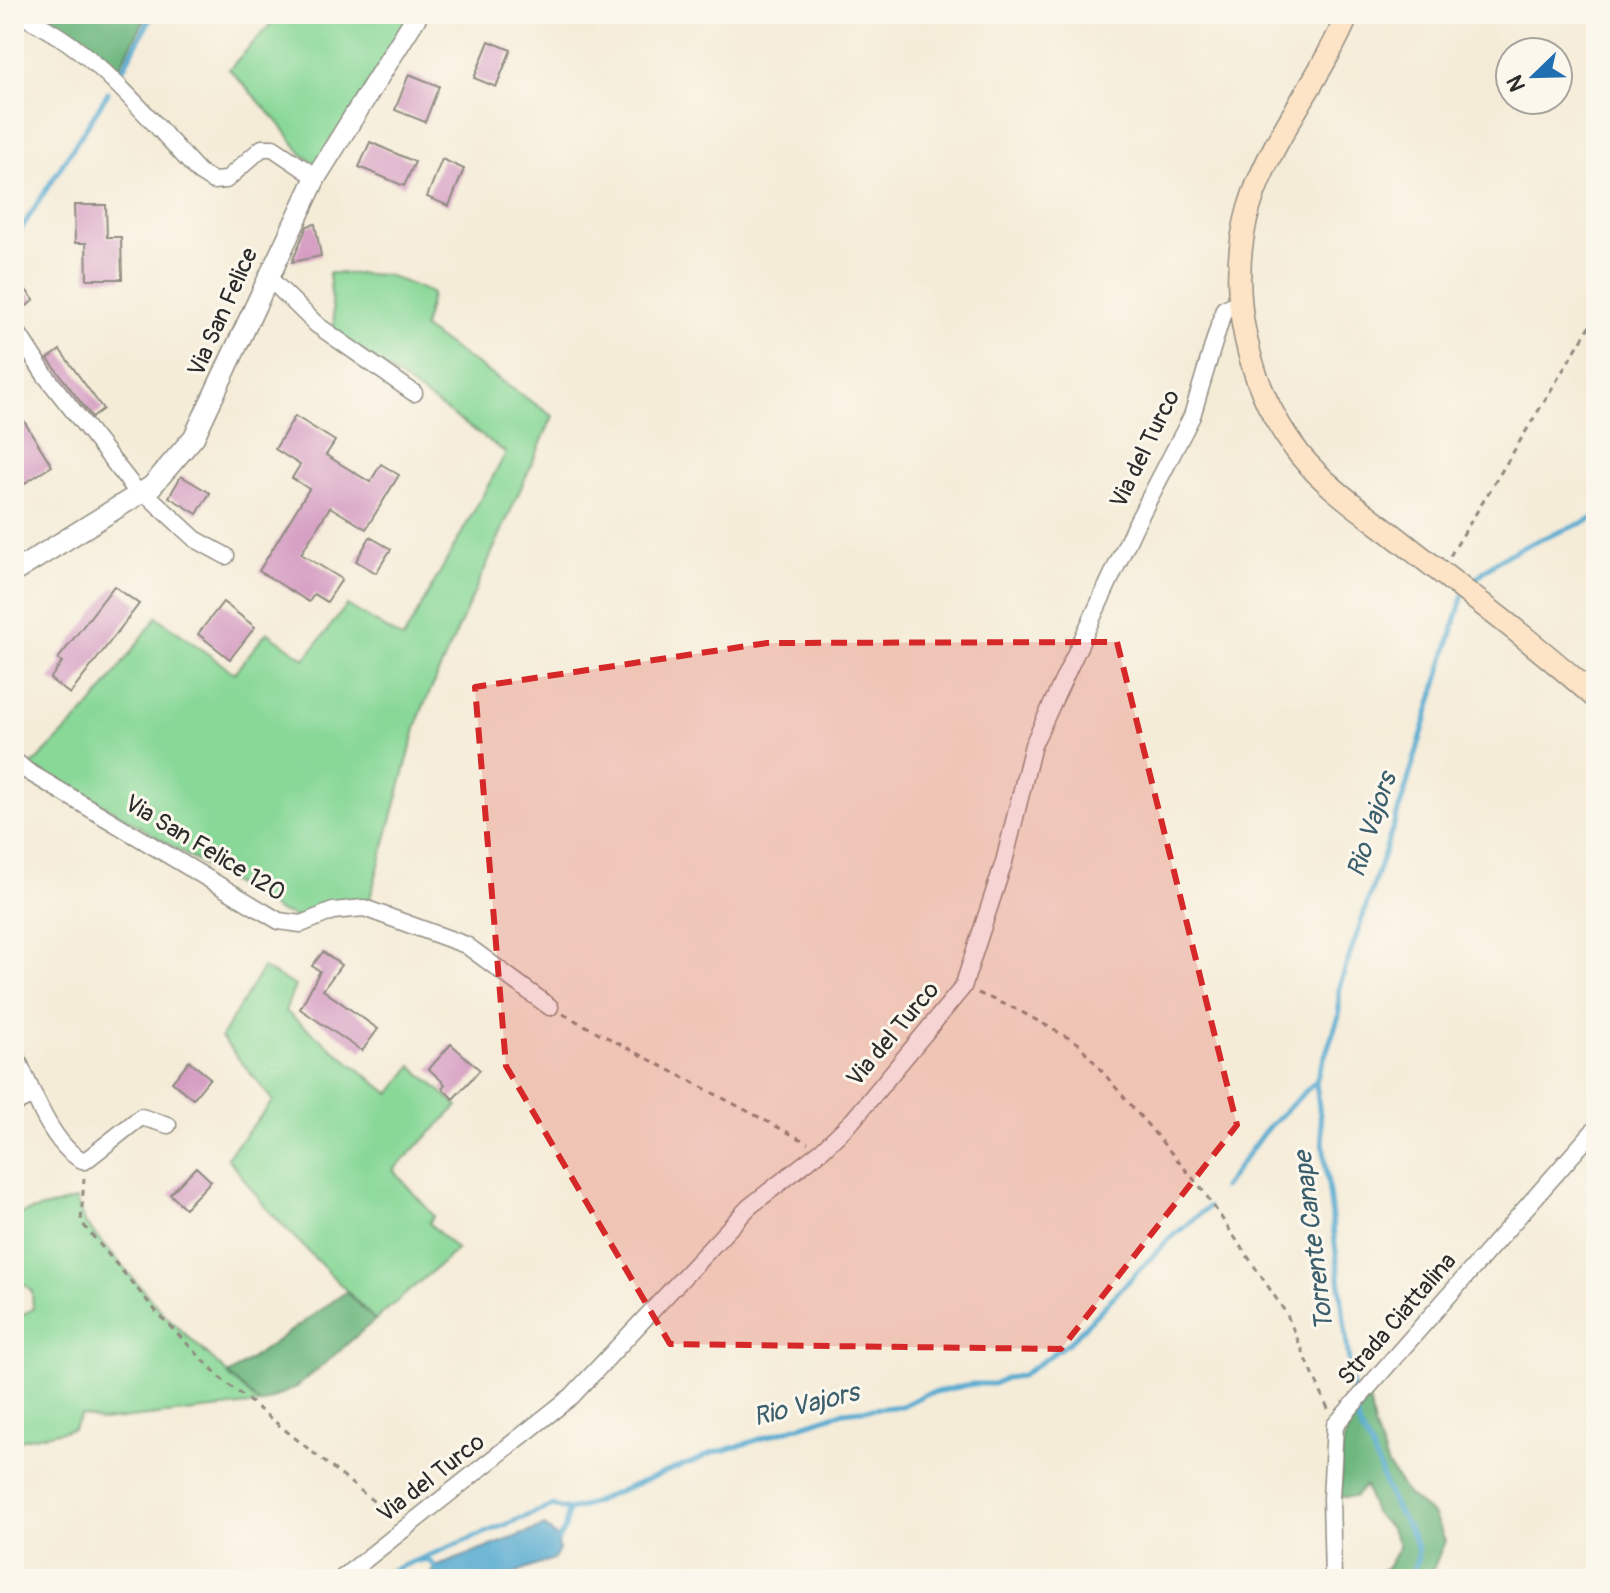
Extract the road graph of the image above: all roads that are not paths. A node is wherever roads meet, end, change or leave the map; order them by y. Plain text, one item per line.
1 (17, 14) edge
2 (418, 14) edge
3 (1348, 14) edge
4 (316, 177) junction
5 (268, 277) junction
6 (1241, 301) junction
7 (14, 327) edge
8 (414, 393) dead end
9 (141, 493) junction
10 (226, 556) dead end
11 (14, 572) edge
12 (1596, 698) edge
13 (14, 760) edge
14 (550, 1007) road end
15 (14, 1052) edge
16 (34, 1095) junction
17 (14, 1104) edge
18 (168, 1125) dead end
19 (1596, 1128) edge
20 (341, 1579) edge
21 (1333, 1579) edge

1 - 4 street
2 - 4 street, Via San Felice
3 - 6 main road
4 - 5 street, Via San Felice
5 - 8 street
5 - 9 street, Via San Felice
6 - 12 main road
6 - 20 street, Via del Turco
7 - 9 street
9 - 10 street
9 - 11 street, Via San Felice
13 - 14 street, Via San Felice 120
15 - 16 street
16 - 17 street
16 - 18 street
19 - 21 street, Strada Ciattalina

